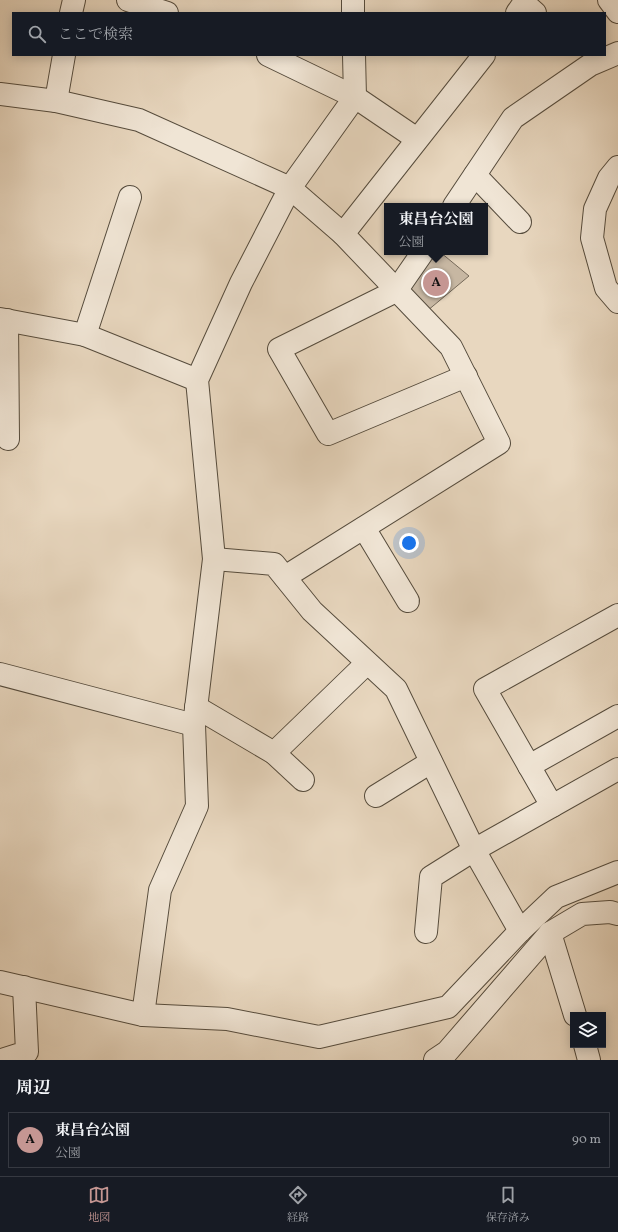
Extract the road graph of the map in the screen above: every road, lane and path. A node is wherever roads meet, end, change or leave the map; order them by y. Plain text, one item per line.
1 (74, 0) edge
2 (128, 0) edge
3 (353, 0) edge
4 (609, 0) edge
5 (71, 12) edge
6 (164, 12) edge
7 (353, 12) edge
8 (517, 12) edge
9 (534, 12) edge
10 (618, 12) edge
11 (618, 53) edge
12 (606, 55) edge
13 (64, 56) edge
14 (270, 56) edge
15 (354, 56) edge
16 (483, 56) edge
17 (603, 56) edge
18 (584, 60) edge
19 (0, 94) edge
20 (355, 97) junction
21 (56, 100) junction
22 (417, 140) junction
23 (618, 167) edge
24 (475, 175) junction
25 (290, 188) junction
26 (130, 197) dead end
27 (456, 203) edge
28 (520, 222) dead end
29 (343, 234) junction
30 (421, 255) edge
31 (396, 291) junction
32 (618, 302) edge
33 (4, 319) edge
34 (85, 335) junction
35 (466, 376) junction
36 (197, 380) junction
37 (8, 439) dead end
38 (364, 528) junction
39 (214, 559) junction
40 (285, 578) junction
41 (408, 601) dead end
42 (618, 615) edge
43 (367, 663) junction
44 (0, 674) edge
45 (195, 716) junction
46 (618, 716) edge
47 (274, 752) junction
48 (431, 762) junction
49 (529, 766) junction
50 (618, 769) edge
51 (303, 780) dead end
52 (376, 796) dead end
53 (552, 806) junction
54 (474, 850) junction
55 (618, 872) edge
56 (618, 914) edge
57 (520, 931) junction
58 (426, 932) dead end
59 (550, 932) junction
60 (0, 982) edge
61 (24, 987) junction
62 (575, 1012) edge
63 (143, 1015) junction
64 (586, 1048) edge
65 (2, 1060) edge
66 (435, 1060) edge
67 (589, 1060) edge

1 - 5 street
2 - 6 street
3 - 7 street
4 - 10 street
8 - 9 street
11 - 12 street
13 - 21 street
14 - 20 street
15 - 20 street
16 - 22 street
17 - 18 street
18 - 24 street
19 - 21 street
20 - 22 street
20 - 25 street
21 - 25 street
22 - 29 street
23 - 32 street
24 - 27 street
24 - 28 street
25 - 29 street
25 - 36 street
26 - 34 street
29 - 31 street
30 - 31 street
31 - 35 street
31 - 35 street
33 - 34 street
33 - 37 street
34 - 36 street
35 - 38 street
36 - 39 street
38 - 40 street
38 - 41 street
39 - 40 street
39 - 45 street
40 - 43 street
42 - 49 street
43 - 47 street
43 - 48 street
44 - 45 street
45 - 47 street
45 - 63 street
46 - 49 street
47 - 51 street
48 - 52 street
48 - 54 street
49 - 53 street
50 - 53 street
53 - 54 street
54 - 57 street
54 - 58 street
55 - 57 street
56 - 59 street
57 - 63 street
59 - 62 street
59 - 66 street
60 - 61 street
61 - 63 street
61 - 65 street
64 - 67 street

